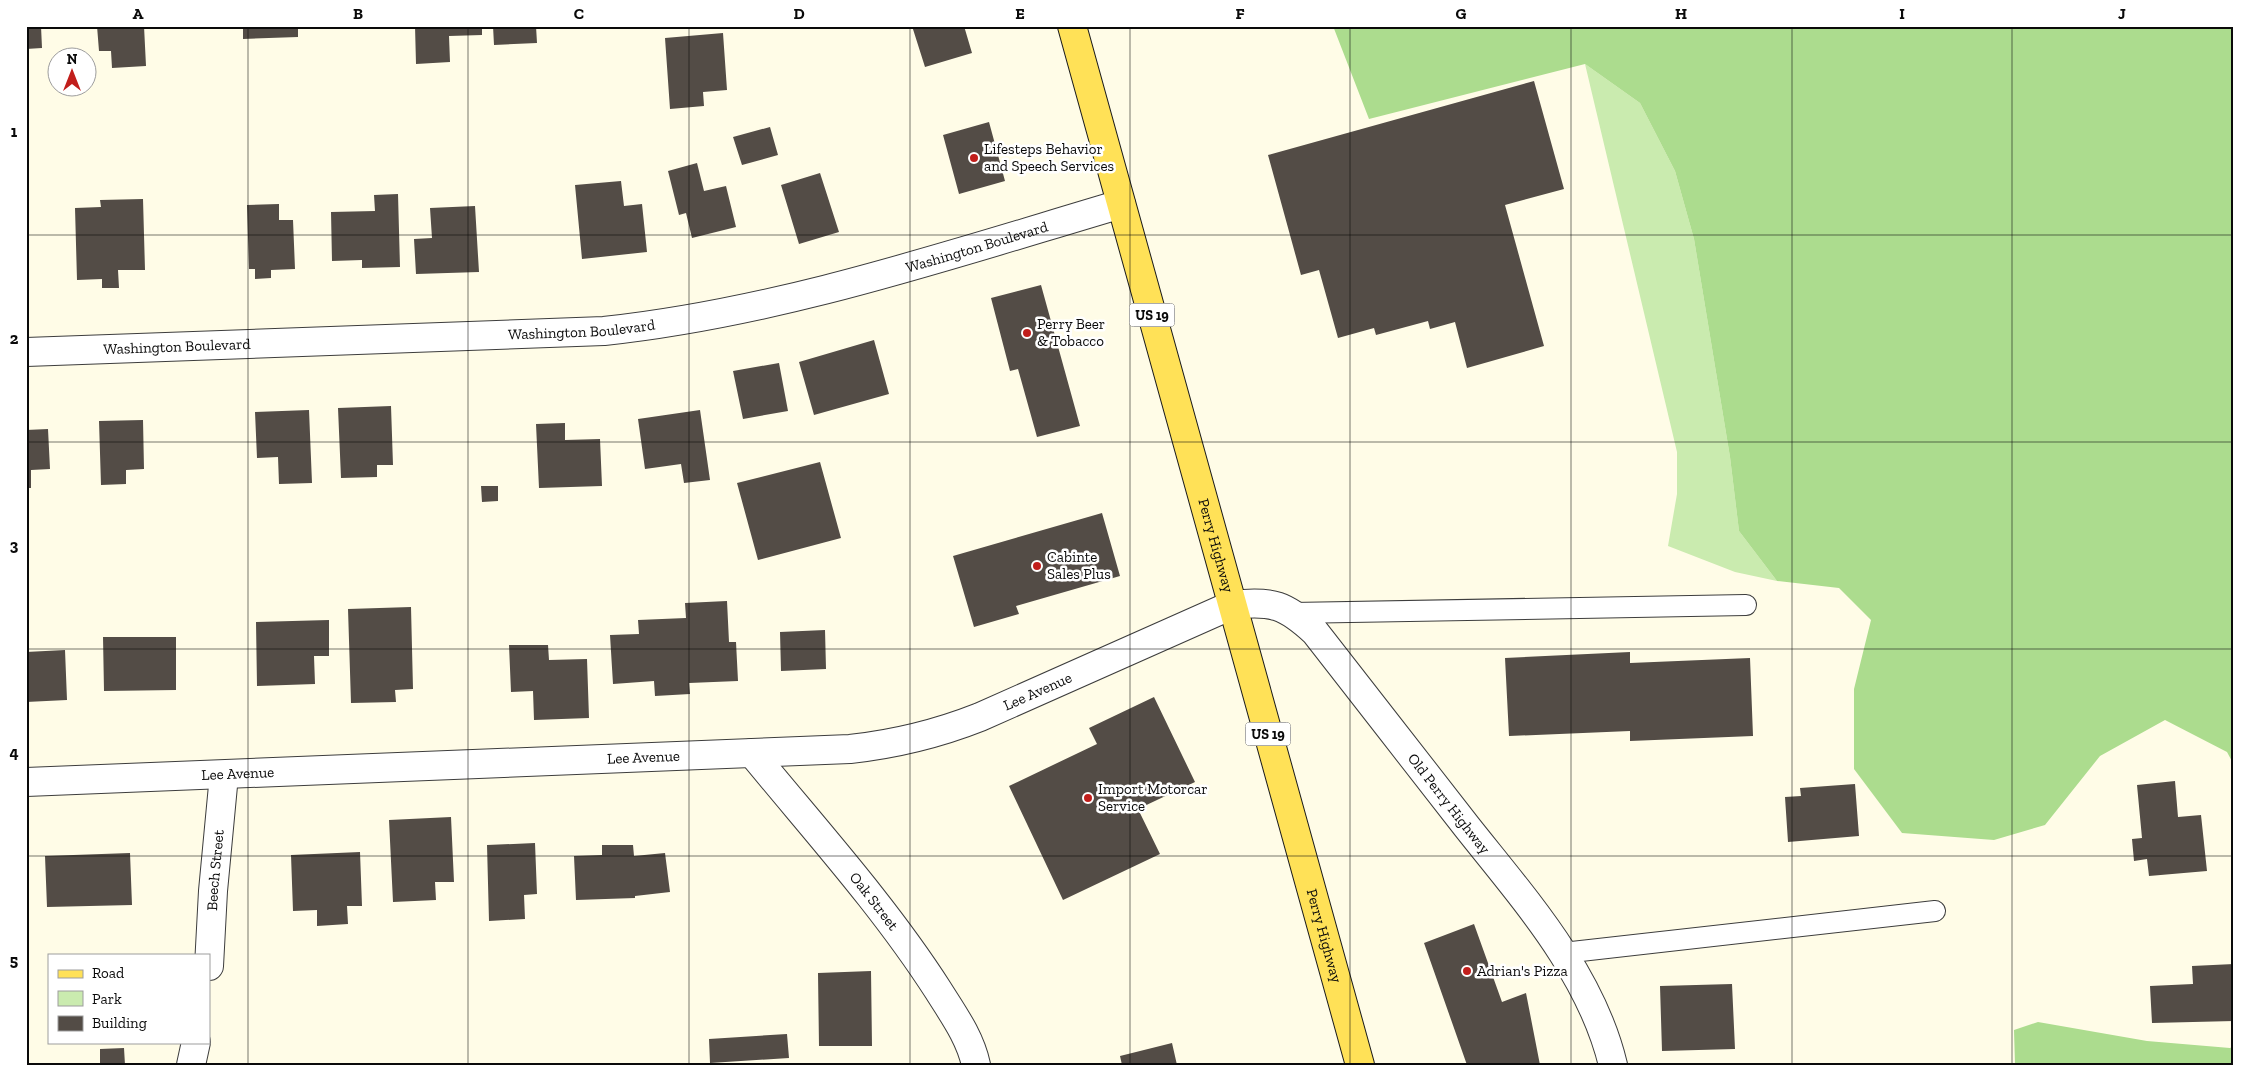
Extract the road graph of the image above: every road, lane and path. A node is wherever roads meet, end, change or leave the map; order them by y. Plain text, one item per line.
1 (1072, 26) edge
2 (1122, 204) junction
3 (26, 352) edge
4 (1232, 604) junction
5 (1746, 604) dead end
6 (1292, 612) junction
7 (752, 753) junction
8 (224, 775) junction
9 (26, 782) edge
10 (1935, 911) dead end
11 (1563, 953) junction
12 (210, 954) edge
13 (196, 1044) edge
14 (191, 1065) edge
15 (976, 1065) edge
16 (1360, 1065) edge
17 (1613, 1065) edge

1 - 2 main road, Perry Highway / US 19
2 - 3 street, Washington Boulevard
2 - 4 main road, Perry Highway / US 19
4 - 6 street, Old Perry Highway
4 - 7 street, Lee Avenue
4 - 16 main road, Perry Highway / US 19
5 - 6 lane
6 - 11 street, Old Perry Highway
7 - 8 street, Lee Avenue
7 - 15 street, Oak Street
8 - 9 street, Lee Avenue
8 - 12 street, Beech Street
10 - 11 lane
11 - 17 street, Old Perry Highway
13 - 14 street

